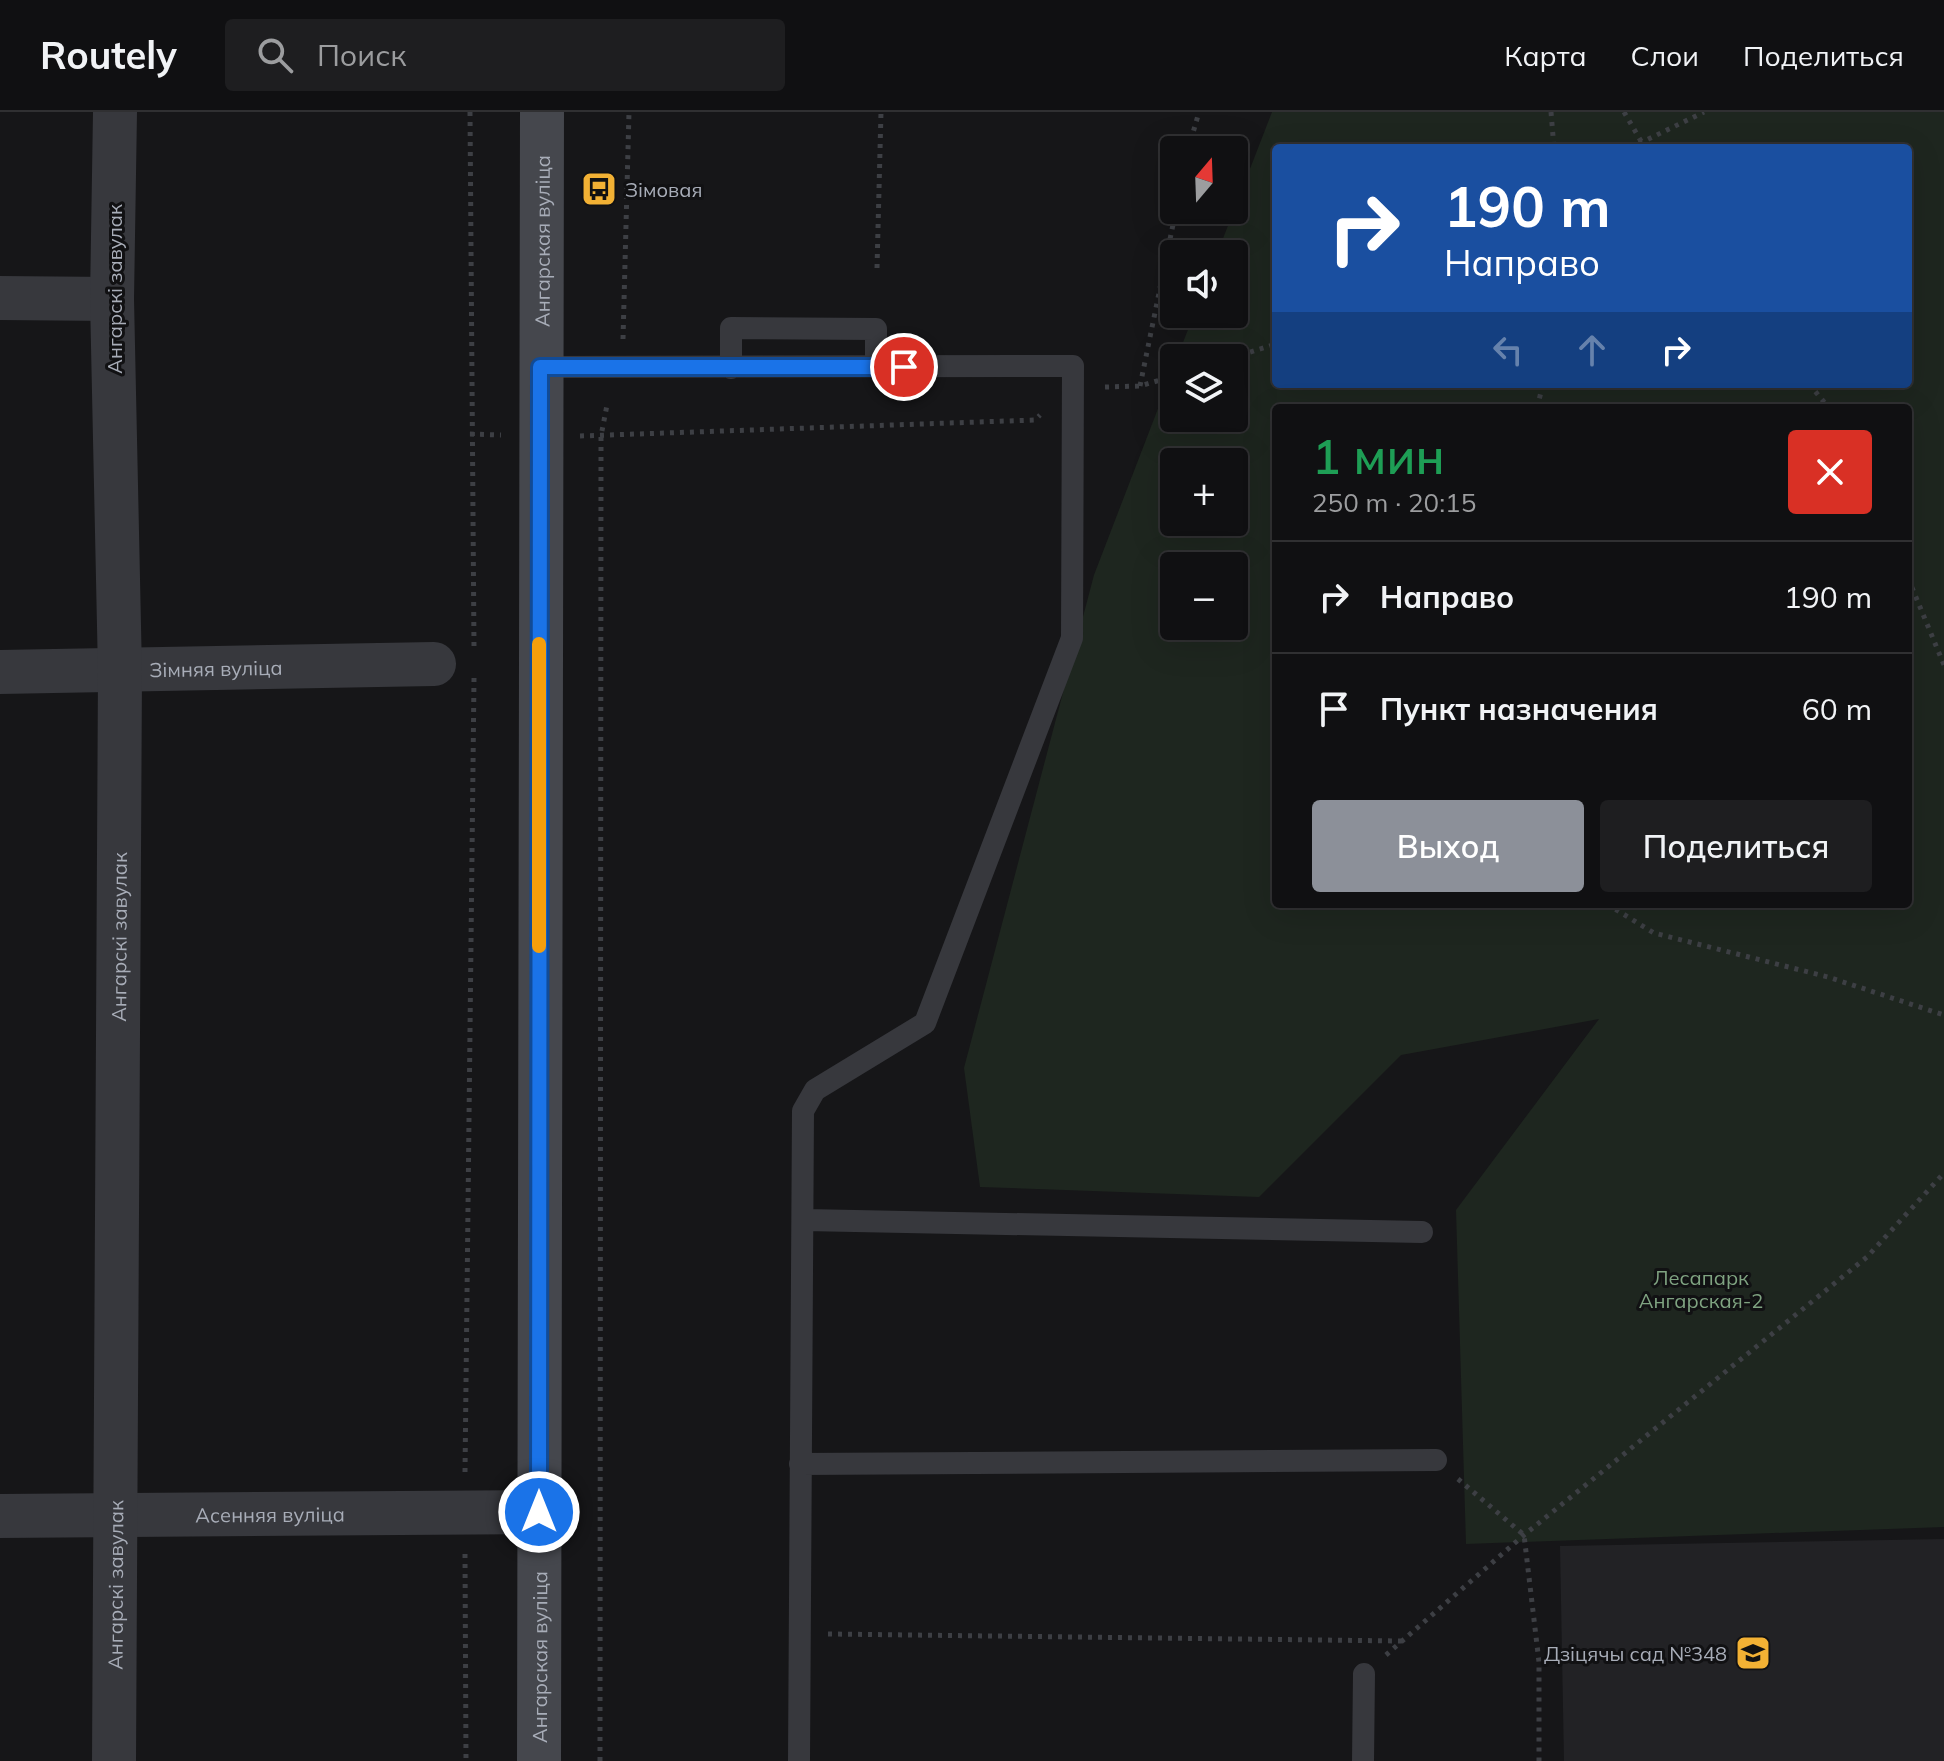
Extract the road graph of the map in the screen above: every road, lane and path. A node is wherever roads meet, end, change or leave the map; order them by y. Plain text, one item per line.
1 (115, 112) edge
2 (470, 112) edge
3 (542, 112) edge
4 (629, 112) edge
5 (881, 112) edge
6 (1199, 112) edge
7 (1551, 112) edge
8 (1624, 112) edge
9 (1704, 112) edge
10 (1192, 136) edge
11 (1554, 144) edge
12 (1643, 144) edge
13 (1646, 144) edge
14 (1173, 224) edge
15 (877, 268) dead end
16 (0, 298) edge
17 (112, 299) junction
18 (1272, 345) edge
19 (621, 350) dead end
20 (1248, 353) edge
21 (540, 367) junction
22 (876, 367) junction
23 (731, 368) junction
24 (1160, 380) edge
25 (1140, 386) junction
26 (1073, 388) junction
27 (1812, 388) edge
28 (1826, 404) edge
29 (607, 405) dead end
30 (470, 434) junction
31 (506, 436) dead end
32 (575, 436) dead end
33 (601, 436) junction
34 (1912, 588) edge
35 (461, 661) junction
36 (1944, 665) edge
37 (0, 672) edge
38 (120, 672) junction
39 (1613, 908) edge
40 (1944, 1015) edge
41 (1944, 1173) edge
42 (805, 1220) junction
43 (1422, 1232) dead end
44 (1436, 1460) joint
45 (800, 1464) junction
46 (539, 1512) junction
47 (465, 1513) junction
48 (0, 1516) edge
49 (115, 1517) junction
50 (1524, 1535) junction
51 (799, 1634) junction
52 (1403, 1641) junction
53 (1364, 1674) joint
54 (114, 1761) edge
55 (466, 1761) edge
56 (539, 1761) edge
57 (600, 1761) edge
58 (799, 1761) edge
59 (1363, 1761) edge
60 (1539, 1761) edge

1 - 17 street, Ангарскі завулак
2 - 30 path
3 - 21 main road, Ангарская вуліца
4 - 19 path
5 - 15 path
6 - 10 path
7 - 11 path
8 - 12 path
9 - 13 path
14 - 25 path
16 - 17 street
17 - 38 street, Ангарскі завулак
18 - 20 path
21 - 23 lane
21 - 46 main road, Ангарская вуліца
22 - 23 lane
22 - 23 lane
22 - 26 lane
24 - 25 path
25 - 26 path
26 - 33 path
26 - 42 lane
27 - 28 path
29 - 33 path
30 - 31 path
30 - 35 path
32 - 33 path
33 - 57 path
34 - 36 path
35 - 38 street, Зімняя вуліца
35 - 47 path
37 - 38 street, Зімняя вуліца
38 - 49 street, Ангарскі завулак
39 - 40 path
41 - 50 path
42 - 43 lane
42 - 45 lane
44 - 45 lane
44 - 50 path
45 - 51 lane
46 - 47 street, Асенняя вуліца
46 - 56 main road, Ангарская вуліца
47 - 49 street, Асенняя вуліца
47 - 55 path
48 - 49 street, Асенняя вуліца
49 - 54 street, Ангарскі завулак
50 - 52 path
50 - 60 path
51 - 52 path
51 - 58 lane
52 - 53 path
53 - 59 lane

